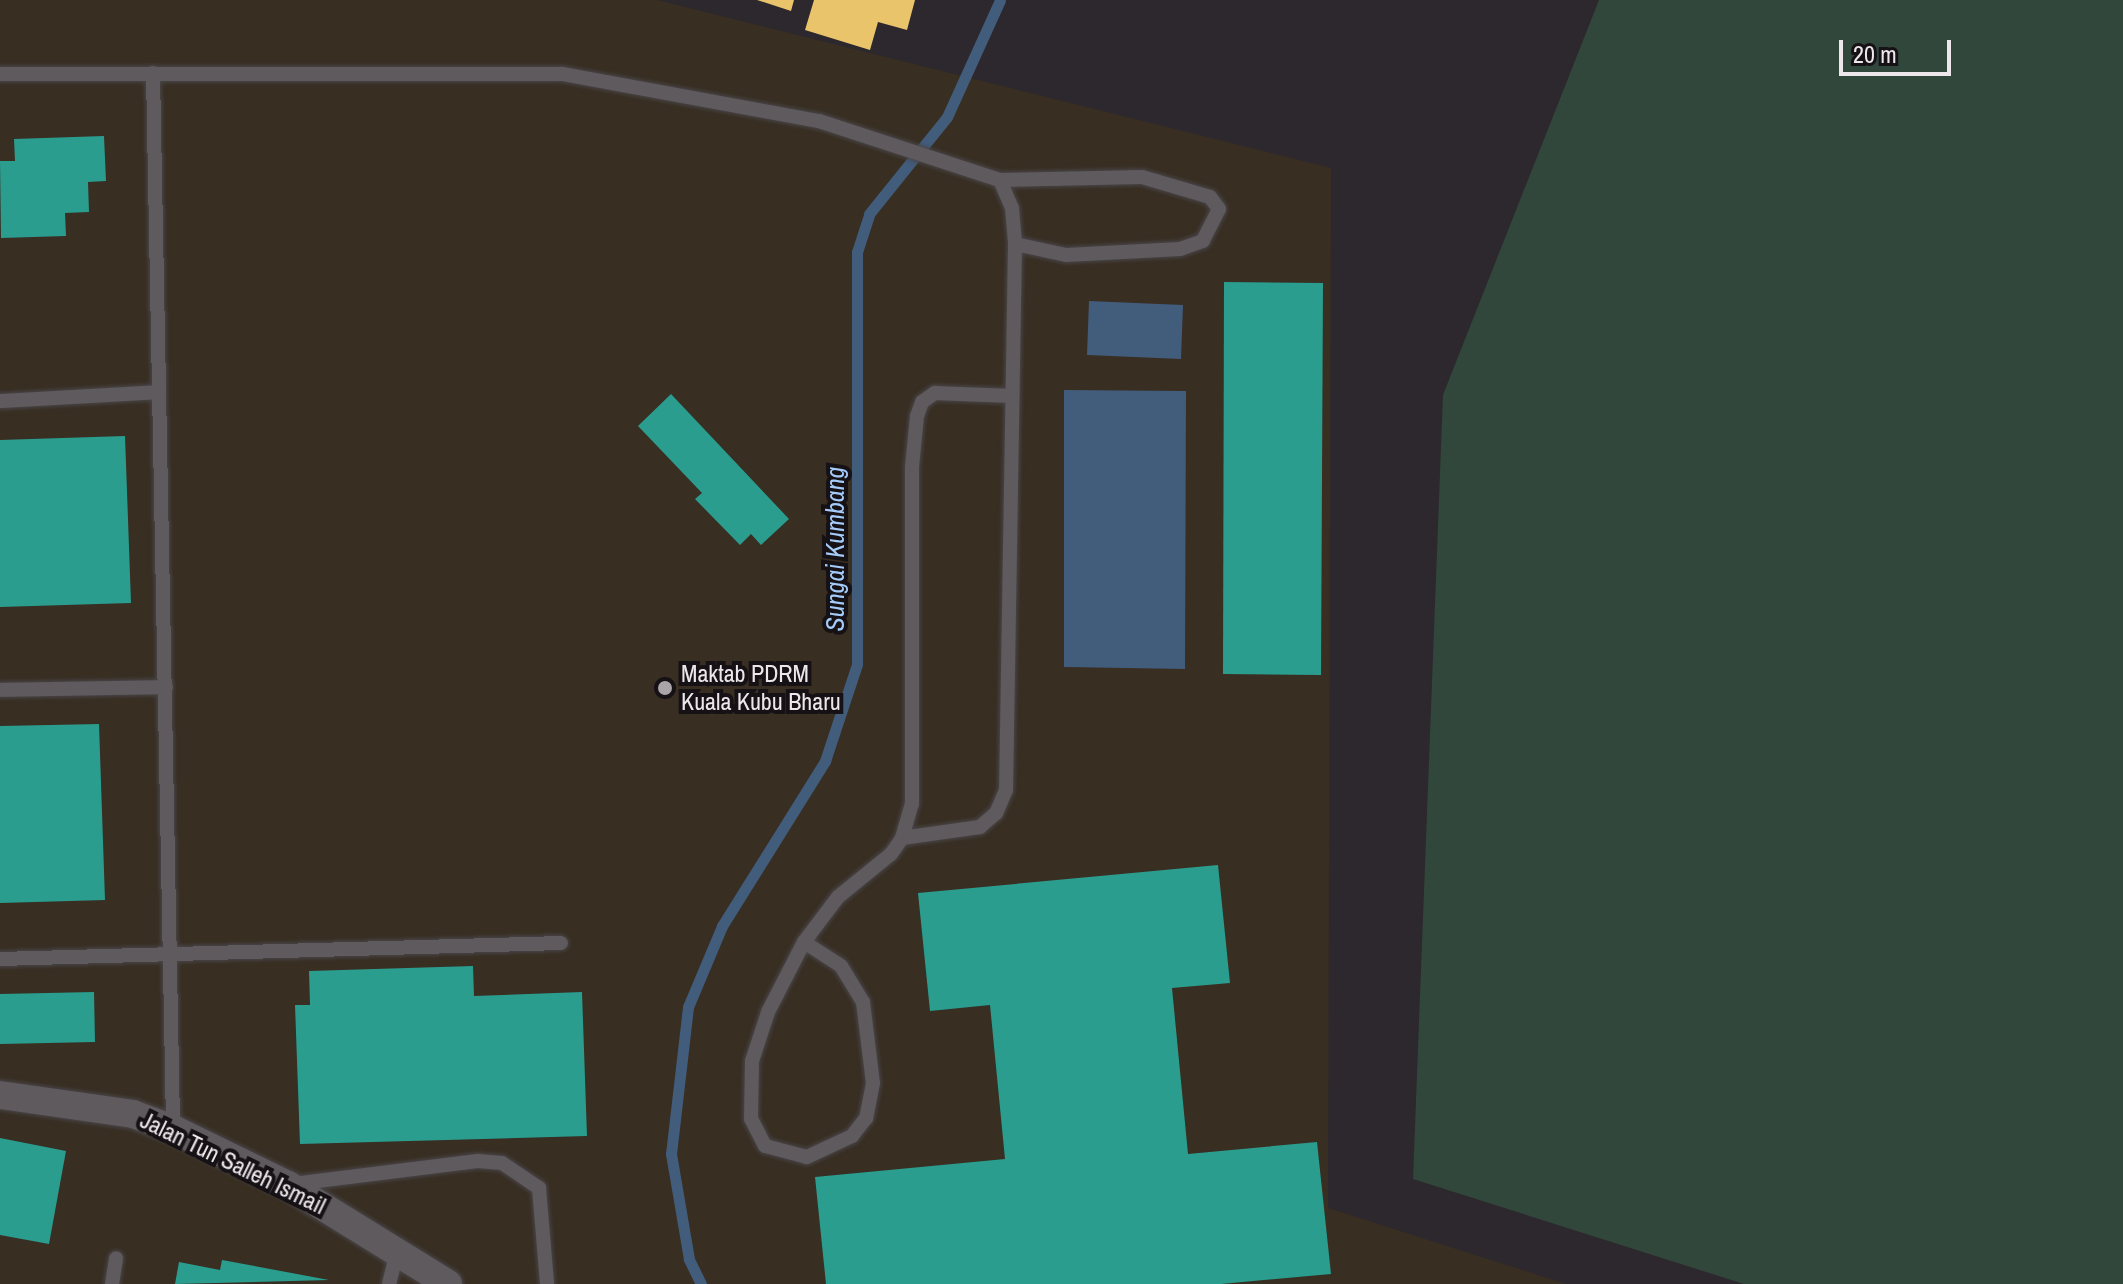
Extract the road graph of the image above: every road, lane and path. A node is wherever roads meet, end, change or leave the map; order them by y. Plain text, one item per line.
1 (153, 73) junction
2 (0, 74) edge
3 (1000, 180) junction
4 (1015, 244) junction
5 (159, 392) junction
6 (1012, 396) junction
7 (0, 401) edge
8 (166, 687) junction
9 (0, 690) edge
10 (902, 838) junction
11 (804, 942) junction
12 (561, 943) dead end
13 (172, 957) junction
14 (0, 959) edge
15 (0, 1095) edge
16 (173, 1129) junction
17 (288, 1185) junction
18 (397, 1252) junction
19 (116, 1258) dead end
20 (112, 1284) edge
21 (389, 1284) edge
22 (448, 1284) edge
23 (547, 1284) edge

1 - 2 lane
1 - 3 lane
1 - 5 lane
3 - 4 lane
3 - 4 lane
4 - 6 lane
5 - 7 lane
5 - 8 lane
6 - 10 lane
6 - 10 lane
8 - 9 lane
8 - 13 lane
10 - 11 lane
11 - 11 lane
12 - 13 lane
13 - 14 lane
13 - 16 lane
15 - 16 street, Jalan Tun Salleh Ismail
16 - 17 street, Jalan Tun Salleh Ismail
17 - 18 street, Jalan Tun Salleh Ismail
17 - 23 lane
18 - 21 lane
18 - 22 street, Jalan Tun Salleh Ismail
19 - 20 lane

